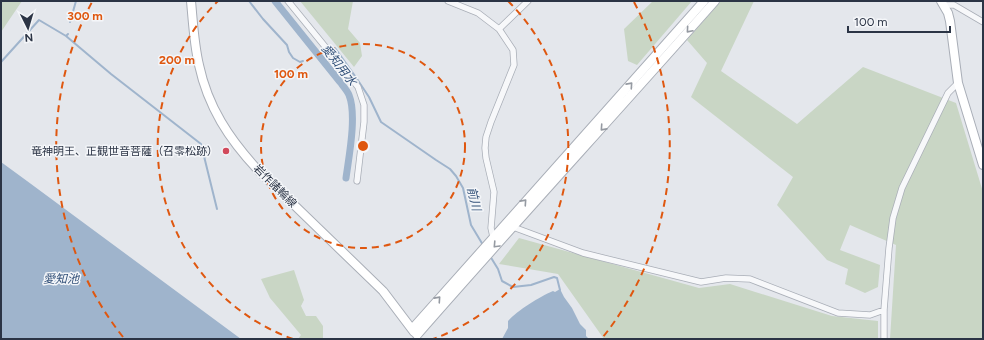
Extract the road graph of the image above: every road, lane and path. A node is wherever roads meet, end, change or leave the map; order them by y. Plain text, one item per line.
1 (191, 1) edge
2 (288, 1) edge
3 (448, 1) edge
4 (528, 1) edge
5 (704, 1) edge
6 (715, 1) edge
7 (942, 3) edge
8 (983, 22) edge
9 (499, 30) junction
10 (958, 83) junction
11 (983, 165) edge
12 (358, 181) dead end
13 (513, 227) junction
14 (493, 237) junction
15 (884, 310) junction
16 (415, 336) edge
17 (884, 339) edge

1 - 16 street, 岩作諸輪線
2 - 12 street
3 - 9 street
4 - 9 street
14 -> 5 street
6 -> 13 street
7 - 8 street
7 - 10 street
9 - 14 street
10 - 11 street
10 - 15 street
13 - 15 street
13 -> 16 street
16 -> 14 street
15 - 17 street

